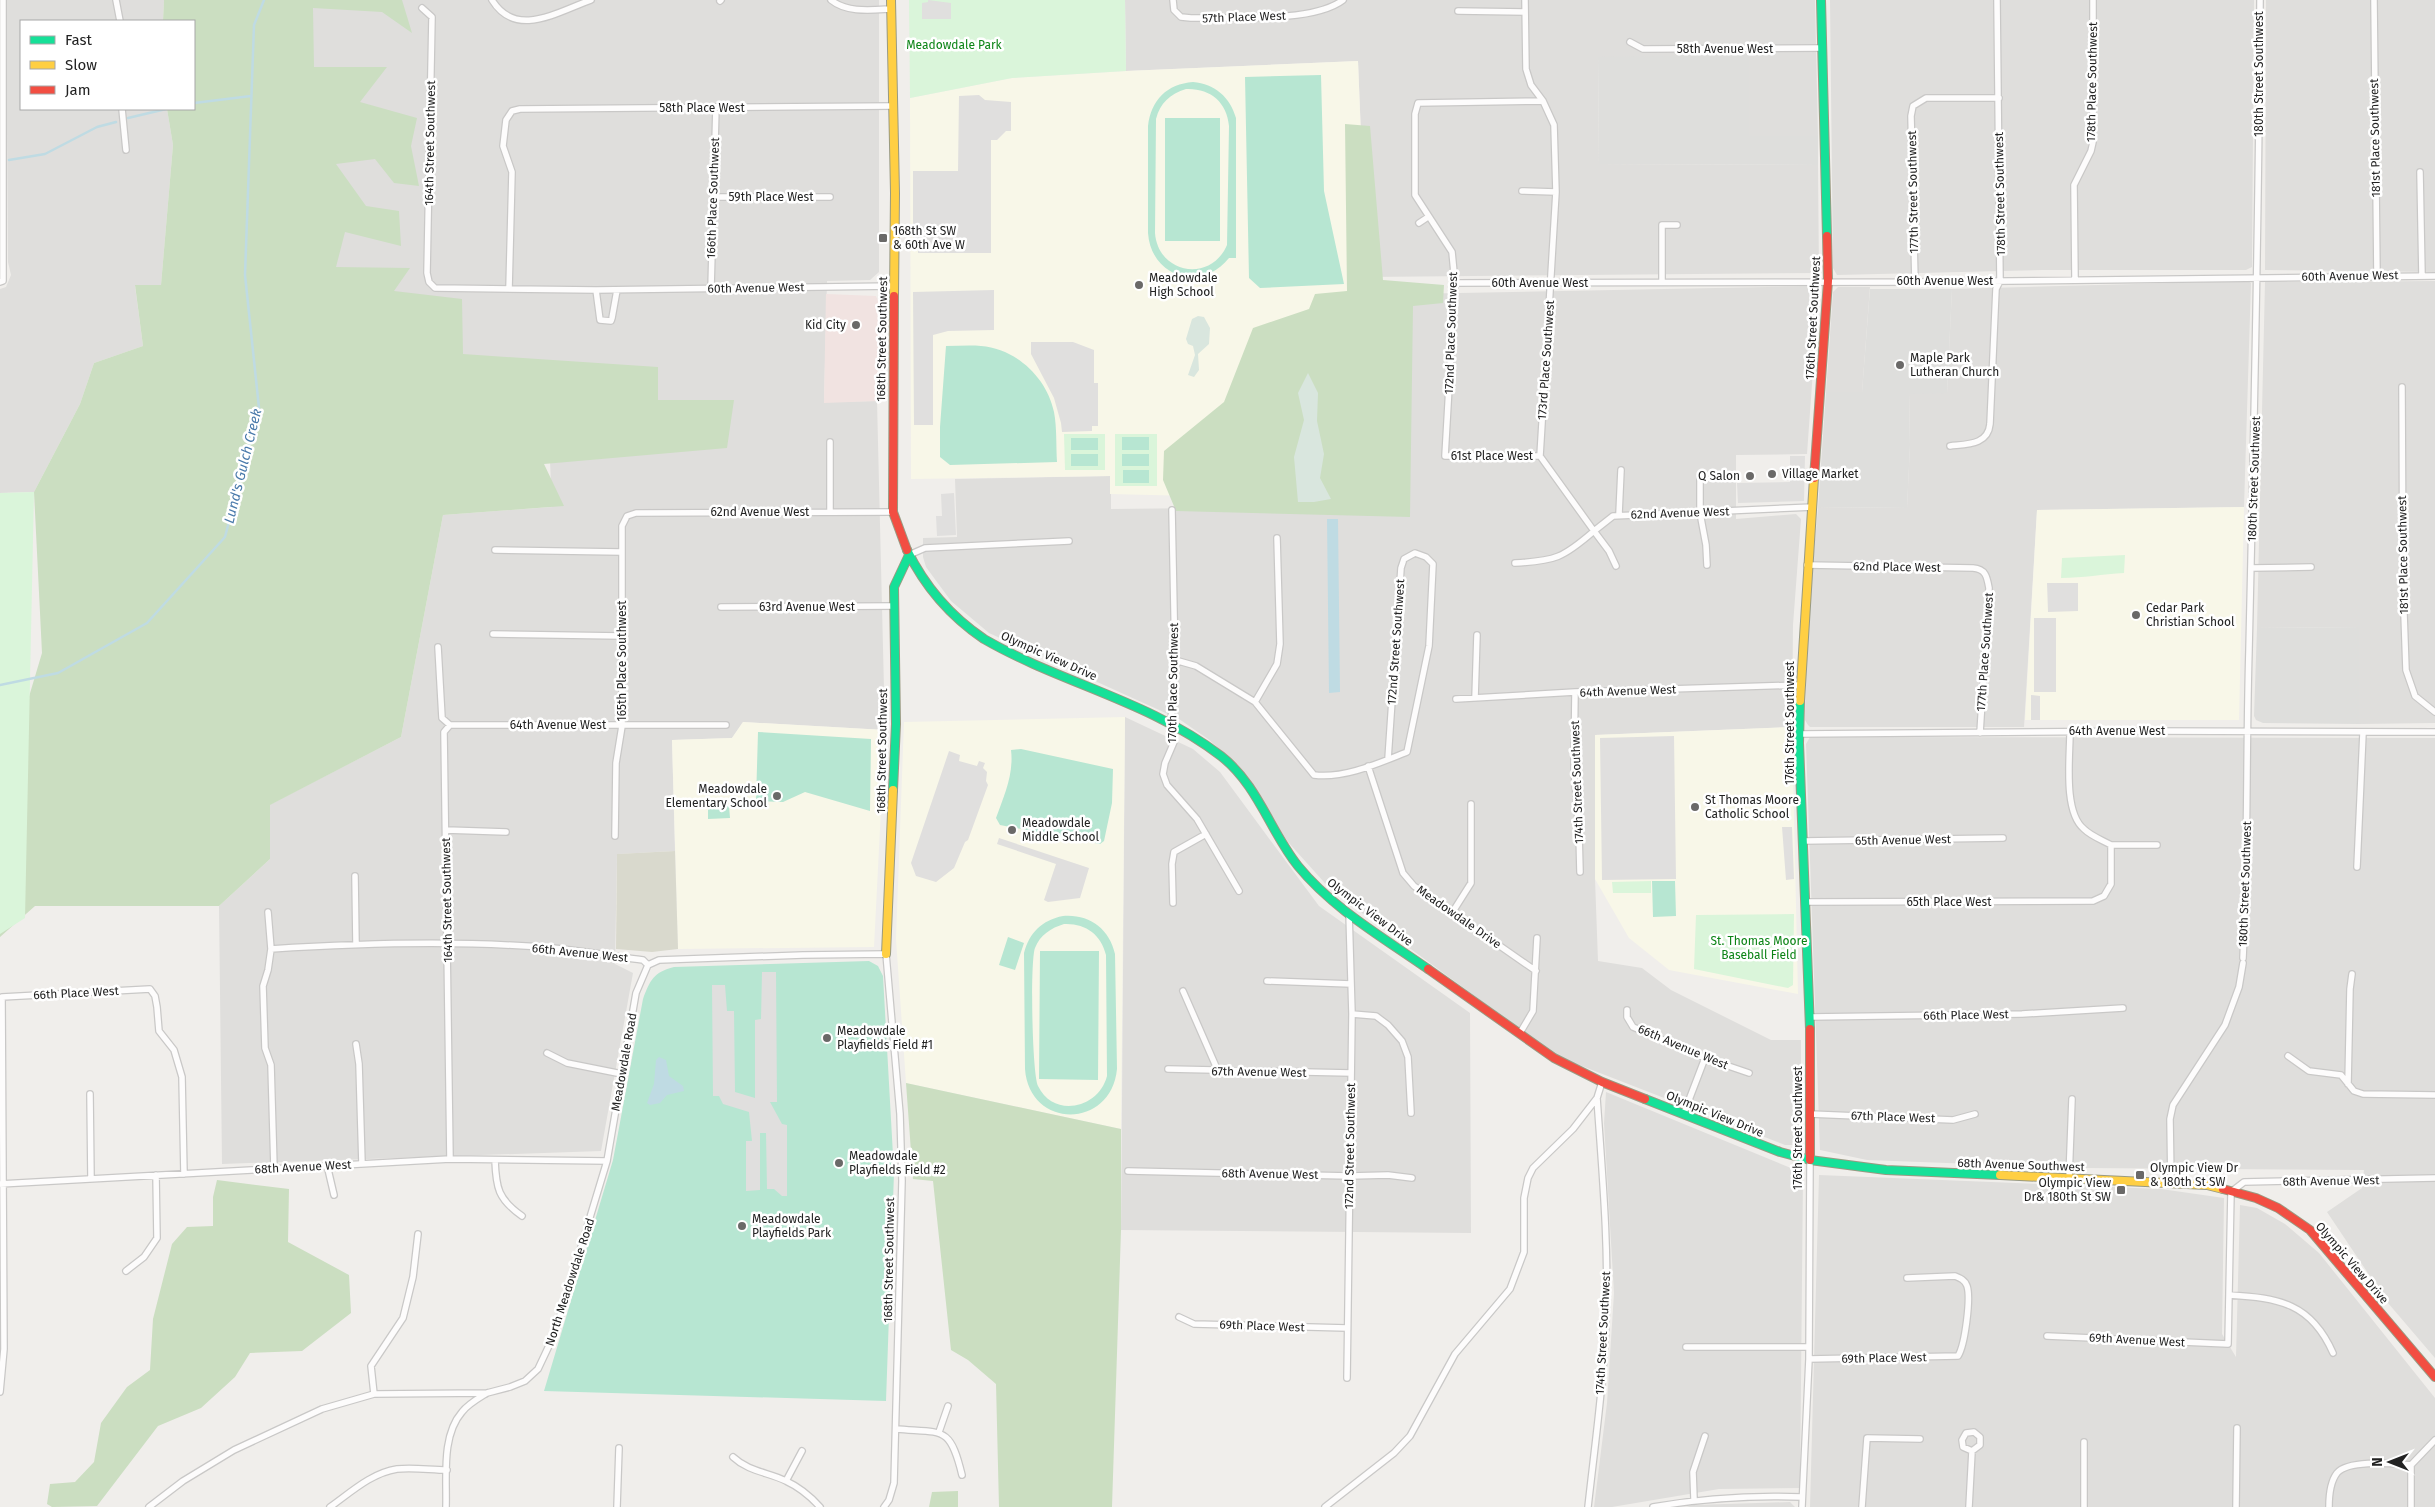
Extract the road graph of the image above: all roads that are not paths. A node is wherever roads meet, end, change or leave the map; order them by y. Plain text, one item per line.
1 (3, 0) edge
2 (116, 0) edge
3 (492, 0) edge
4 (591, 0) edge
5 (831, 0) edge
6 (891, 0) edge
7 (1173, 0) edge
8 (1342, 0) edge
9 (1525, 0) edge
10 (1822, 0) edge
11 (1997, 0) edge
12 (2093, 0) edge
13 (2260, 0) edge
14 (2374, 0) edge
15 (422, 8) dead end
16 (891, 10) junction
17 (1458, 11) dead end
18 (1525, 12) junction
19 (120, 20) edge
20 (1630, 42) dead end
21 (1822, 48) junction
22 (1999, 98) junction
23 (1543, 101) junction
24 (893, 106) junction
25 (716, 107) junction
26 (122, 110) edge
27 (126, 150) dead end
28 (2420, 172) dead end
29 (1522, 191) dead end
30 (1556, 192) junction
31 (713, 197) junction
32 (830, 197) dead end
33 (1428, 216) junction
34 (1419, 223) dead end
35 (1677, 225) dead end
36 (2377, 276) junction
37 (2422, 276) junction
38 (2435, 276) edge
39 (2258, 277) junction
40 (2075, 279) junction
41 (1828, 281) junction
42 (2000, 281) junction
43 (2, 282) edge
44 (428, 282) joint
45 (1662, 282) junction
46 (1915, 282) junction
47 (1455, 283) junction
48 (1551, 283) junction
49 (894, 286) junction
50 (711, 288) junction
51 (510, 289) junction
52 (596, 290) junction
53 (617, 290) junction
54 (2402, 387) dead end
55 (830, 442) dead end
56 (1950, 446) dead end
57 (1445, 456) joint
58 (1540, 456) junction
59 (1621, 470) dead end
60 (1700, 476) dead end
61 (1812, 507) junction
62 (1172, 510) dead end
63 (830, 511) junction
64 (893, 512) junction
65 (1700, 513) junction
66 (1619, 514) junction
67 (627, 516) joint
68 (1594, 532) junction
69 (1277, 538) dead end
70 (1070, 541) dead end
71 (495, 550) dead end
72 (622, 552) junction
73 (910, 555) junction
74 (1514, 562) dead end
75 (1707, 564) dead end
76 (1807, 565) junction
77 (1616, 566) dead end
78 (2311, 567) dead end
79 (2251, 568) junction
80 (1985, 572) joint
81 (894, 606) junction
82 (720, 607) dead end
83 (493, 634) dead end
84 (1477, 635) dead end
85 (622, 636) junction
86 (438, 647) dead end
87 (1175, 660) junction
88 (1800, 685) junction
89 (1575, 692) junction
90 (1475, 698) junction
91 (1456, 699) dead end
92 (1255, 702) junction
93 (2435, 712) edge
94 (1171, 723) junction
95 (450, 724) junction
96 (726, 725) dead end
97 (622, 726) junction
98 (2249, 731) junction
99 (2070, 732) junction
100 (2435, 732) edge
101 (1980, 733) junction
102 (2363, 733) junction
103 (1799, 734) junction
104 (1388, 759) junction
105 (1368, 766) junction
106 (1471, 804) dead end
107 (446, 830) junction
108 (506, 832) dead end
109 (1206, 834) junction
110 (615, 836) dead end
111 (2003, 838) dead end
112 (1803, 841) junction
113 (2110, 845) junction
114 (2158, 845) dead end
115 (2357, 867) dead end
116 (1580, 872) dead end
117 (356, 876) dead end
118 (1239, 891) dead end
119 (1173, 902) dead end
120 (1806, 902) junction
121 (268, 912) dead end
122 (1349, 913) junction
123 (1452, 913) junction
124 (1537, 938) dead end
125 (356, 944) junction
126 (448, 944) junction
127 (270, 949) junction
128 (886, 954) junction
129 (648, 965) junction
130 (1536, 971) junction
131 (2352, 974) dead end
132 (1267, 982) dead end
133 (1351, 984) junction
134 (1183, 991) dead end
135 (2123, 1008) dead end
136 (1627, 1010) dead end
137 (1352, 1014) junction
138 (1810, 1017) junction
139 (1520, 1033) junction
140 (356, 1044) dead end
141 (547, 1053) dead end
142 (2288, 1056) dead end
143 (1706, 1058) junction
144 (1168, 1069) dead end
145 (1218, 1071) junction
146 (1351, 1073) junction
147 (622, 1074) junction
148 (1749, 1074) dead end
149 (1602, 1082) junction
150 (2348, 1084) junction
151 (90, 1094) dead end
152 (2435, 1095) edge
153 (1597, 1098) junction
154 (2072, 1099) dead end
155 (1411, 1113) dead end
156 (1684, 1113) junction
157 (1810, 1114) junction
158 (1975, 1114) dead end
159 (450, 1159) junction
160 (495, 1160) junction
161 (607, 1160) junction
162 (1810, 1160) junction
163 (362, 1164) junction
164 (327, 1165) junction
165 (274, 1168) junction
166 (1128, 1172) dead end
167 (184, 1174) junction
168 (156, 1176) junction
169 (1350, 1176) junction
170 (1412, 1178) dead end
171 (2070, 1178) junction
172 (2435, 1178) edge
173 (91, 1179) junction
174 (2170, 1182) junction
175 (2, 1184) edge
176 (2231, 1192) junction
177 (334, 1195) dead end
178 (522, 1216) dead end
179 (418, 1234) dead end
180 (126, 1271) dead end
181 (1907, 1278) dead end
182 (2229, 1295) junction
183 (1179, 1317) dead end
184 (1347, 1328) junction
185 (2047, 1336) dead end
186 (1686, 1347) dead end
187 (1809, 1347) junction
188 (2333, 1353) dead end
189 (1809, 1359) junction
190 (2435, 1377) edge
191 (1347, 1378) dead end
192 (0, 1392) edge
193 (487, 1392) junction
194 (374, 1394) junction
195 (948, 1406) dead end
196 (2237, 1428) dead end
197 (896, 1429) junction
198 (939, 1432) junction
199 (1705, 1436) dead end
200 (1920, 1439) dead end
201 (2435, 1440) edge
202 (2084, 1442) dead end
203 (619, 1448) dead end
204 (802, 1451) dead end
205 (1972, 1451) dead end
206 (733, 1457) dead end
207 (2411, 1465) junction
208 (447, 1470) junction
209 (962, 1475) dead end
210 (786, 1480) junction
211 (1802, 1497) junction
212 (1694, 1499) junction
213 (149, 1507) edge
214 (330, 1507) edge
215 (446, 1507) edge
216 (617, 1507) edge
217 (820, 1507) edge
218 (884, 1507) edge
219 (1325, 1507) edge
220 (1588, 1507) edge
221 (1654, 1507) edge
222 (1802, 1507) edge
223 (1862, 1507) edge
224 (1969, 1507) edge
225 (2084, 1507) edge
226 (2236, 1507) edge
227 (2329, 1507) edge
228 (2411, 1507) edge

1 - 43 street
2 - 19 street
3 - 4 street
5 - 16 street
6 - 16 main road, 168th Street Southwest
7 - 8 street, 57th Place West
9 - 18 street, 173rd Place Southwest
10 - 21 main road, 176th Street Southwest
11 - 22 street, 178th Street Southwest
12 - 40 street, 178th Place Southwest
13 - 39 street, 180th Street Southwest
14 - 36 street, 181st Place Southwest
15 - 44 street, 164th Street Southwest
16 - 24 main road, 168th Street Southwest
17 - 18 street
18 - 23 street, 173rd Place Southwest
20 - 21 street, 58th Avenue West
21 - 41 main road, 176th Street Southwest
22 - 42 street, 178th Street Southwest
22 - 46 street, 177th Street Southwest
23 - 30 street, 173rd Place Southwest
23 - 33 street, 172nd Place Southwest
24 - 25 street, 58th Place West
24 - 49 main road, 168th Street Southwest
25 - 31 street, 166th Place Southwest
25 - 51 street, 58th Place West
26 - 27 street
28 - 37 street
29 - 30 street
30 - 48 street, 173rd Place Southwest
31 - 32 street, 59th Place West
31 - 50 street, 166th Place Southwest
33 - 34 street
33 - 47 street, 172nd Place Southwest
35 - 45 street
36 - 37 street, 60th Avenue West
36 - 39 street, 60th Avenue West
37 - 38 street, 60th Avenue West
39 - 40 street, 60th Avenue West
39 - 79 street, 180th Street Southwest
40 - 42 street, 60th Avenue West
41 - 45 street, 60th Avenue West
41 - 46 street, 60th Avenue West
41 - 61 main road, 176th Street Southwest
42 - 46 street, 60th Avenue West
42 - 56 street, 178th Street Southwest
44 - 51 street, 60th Avenue West
45 - 48 street, 60th Avenue West
47 - 48 street, 60th Avenue West
47 - 57 street, 172nd Place Southwest
48 - 58 street, 173rd Place Southwest
49 - 50 street, 60th Avenue West
49 - 64 main road, 168th Street Southwest
50 - 53 street, 60th Avenue West
51 - 52 street, 60th Avenue West
52 - 53 street, 60th Avenue West
52 - 53 street
54 - 93 street, 181st Place Southwest
55 - 63 street
57 - 58 street, 61st Place West
58 - 68 street
59 - 66 street
60 - 65 street
61 - 65 street, 62nd Avenue West
61 - 76 main road, 176th Street Southwest
62 - 87 street, 170th Place Southwest
63 - 64 street, 62nd Avenue West
63 - 67 street, 62nd Avenue West
64 - 73 main road, 168th Street Southwest
65 - 66 street, 62nd Avenue West
65 - 75 street
66 - 68 street, 62nd Avenue West
67 - 72 street, 165th Place Southwest
68 - 74 street
68 - 77 street
69 - 92 street
70 - 73 street
71 - 72 street
72 - 85 street, 165th Place Southwest
73 - 81 main road, 168th Street Southwest
73 - 94 main road, Olympic View Drive
76 - 80 street, 62nd Place West
76 - 88 main road, 176th Street Southwest
78 - 79 street
79 - 98 street, 180th Street Southwest
80 - 101 street, 177th Place Southwest
81 - 82 street, 63rd Avenue West
81 - 128 main road, 168th Street Southwest
83 - 85 street
84 - 90 street
85 - 97 street, 165th Place Southwest
86 - 95 street
87 - 92 street
87 - 94 street, 170th Place Southwest
88 - 89 street, 64th Avenue West
88 - 103 main road, 176th Street Southwest
89 - 90 street, 64th Avenue West
89 - 116 street, 174th Street Southwest
90 - 91 street, 64th Avenue West
92 - 105 street
94 - 109 street, 170th Place Southwest
94 - 122 main road, Olympic View Drive
95 - 97 street, 64th Avenue West
95 - 107 street, 164th Street Southwest
96 - 97 street, 64th Avenue West
97 - 110 street, 165th Place Southwest
98 - 99 street, 64th Avenue West
98 - 102 street, 64th Avenue West
98 - 174 street, 180th Street Southwest
99 - 101 street, 64th Avenue West
99 - 113 street
100 - 102 street, 64th Avenue West
101 - 103 street, 64th Avenue West
102 - 115 street
103 - 112 main road, 176th Street Southwest
104 - 104 street, 172nd Street Southwest
104 - 105 street, 172nd Street Southwest
105 - 123 street, Meadowdale Drive
106 - 123 street
107 - 108 street
107 - 126 street, 164th Street Southwest
109 - 118 street, 170th Place Southwest
109 - 119 street
111 - 112 street, 65th Avenue West
112 - 120 main road, 176th Street Southwest
113 - 114 street
113 - 120 street, 65th Place West
117 - 125 street
120 - 138 main road, 176th Street Southwest
121 - 127 street
122 - 133 street, 172nd Street Southwest
122 - 139 main road, Olympic View Drive
123 - 130 street, Meadowdale Drive
124 - 130 street
125 - 126 street, 66th Avenue West
125 - 127 street, 66th Avenue West
126 - 129 street, 66th Avenue West
126 - 159 street, 164th Street Southwest
127 - 165 street
128 - 129 street
128 - 197 street, 168th Street Southwest
129 - 147 street, Meadowdale Road
130 - 139 street
131 - 150 street
132 - 133 street
133 - 137 street, 172nd Street Southwest
134 - 145 street
135 - 138 street, 66th Place West
136 - 143 street, 66th Avenue West
137 - 146 street, 172nd Street Southwest
137 - 155 street
138 - 157 main road, 176th Street Southwest
139 - 149 main road, Olympic View Drive
140 - 163 street
141 - 147 street
142 - 150 street
143 - 148 street, 66th Avenue West
143 - 156 street
144 - 145 street, 67th Avenue West
145 - 146 street, 67th Avenue West
146 - 169 street, 172nd Street Southwest
147 - 161 street, Meadowdale Road
149 - 153 street
149 - 156 main road, Olympic View Drive
150 - 152 street
151 - 173 street
153 - 219 street
153 - 220 street, 174th Street Southwest
154 - 171 street
156 - 162 main road, Olympic View Drive
157 - 158 street, 67th Place West
157 - 162 main road, 176th Street Southwest
159 - 160 street, 68th Avenue West
159 - 163 street, 68th Avenue West
160 - 161 street, 68th Avenue West
160 - 178 street
161 - 193 street, North Meadowdale Road
162 - 171 main road, 68th Avenue Southwest
162 - 187 street, 176th Street Southwest
163 - 164 street, 68th Avenue West
164 - 165 street, 68th Avenue West
164 - 177 street
165 - 167 street, 68th Avenue West
166 - 169 street, 68th Avenue West
167 - 168 street, 68th Avenue West
167 - 175 street, 66th Place West
168 - 173 street, 68th Avenue West
168 - 180 street
169 - 170 street, 68th Avenue West
169 - 184 street, 172nd Street Southwest
171 - 174 main road, 68th Avenue Southwest
172 - 176 street, 68th Avenue West
173 - 175 street, 68th Avenue West
174 - 176 main road, 68th Avenue Southwest
175 - 192 street
176 - 182 street
176 - 190 main road, Olympic View Drive
179 - 194 street
181 - 189 street, 69th Place West
182 - 185 street, 69th Avenue West
182 - 188 street
183 - 184 street, 69th Place West
184 - 191 street, 172nd Street Southwest
186 - 187 street
187 - 189 street, 176th Street Southwest
189 - 211 street, 176th Street Southwest
193 - 194 street, North Meadowdale Road
193 - 208 street
194 - 213 street, North Meadowdale Road
195 - 198 street
196 - 226 street
197 - 198 street
197 - 218 street, 168th Street Southwest
198 - 209 street
199 - 212 street
200 - 223 street
201 - 207 street
202 - 225 street
203 - 216 street
204 - 210 street
205 - 224 street
206 - 210 street
207 - 227 street
207 - 228 street
208 - 214 street
208 - 215 street
210 - 217 street
211 - 212 street
211 - 222 street, 176th Street Southwest
212 - 221 street

